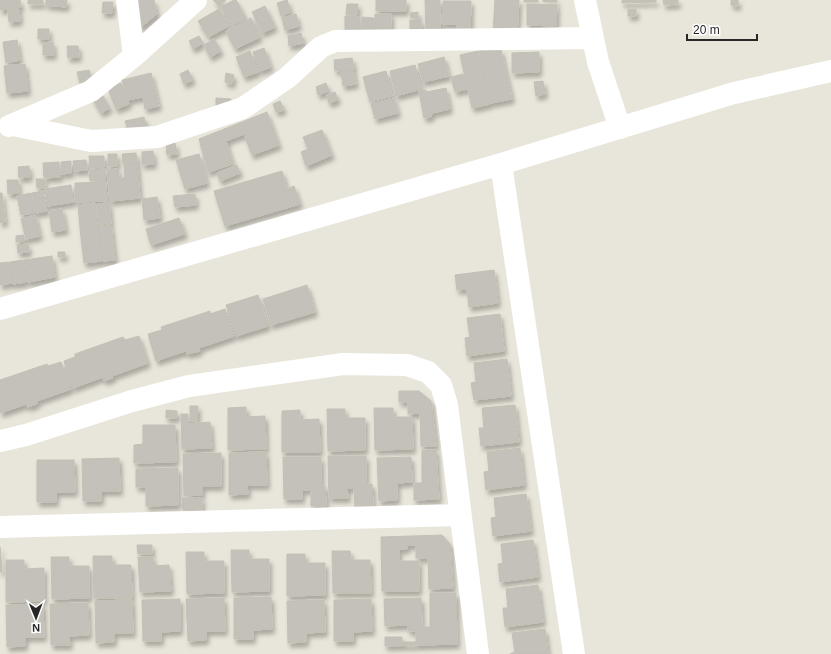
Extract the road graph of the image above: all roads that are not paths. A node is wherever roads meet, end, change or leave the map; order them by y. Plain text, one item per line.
1 (127, 0) edge
2 (196, 0) edge
3 (585, 0) edge
4 (592, 38) junction
5 (134, 56) junction
6 (831, 71) edge
7 (6, 126) edge
8 (620, 128) junction
9 (501, 164) junction
10 (0, 309) edge
11 (0, 442) edge
12 (460, 515) junction
13 (0, 527) edge
14 (478, 654) edge
15 (574, 654) edge

1 - 5 street
2 - 5 street
3 - 4 street
4 - 7 street
4 - 8 street
5 - 7 street
6 - 8 street
8 - 9 street
9 - 10 street
9 - 15 street
11 - 12 street
12 - 13 street
12 - 14 street

